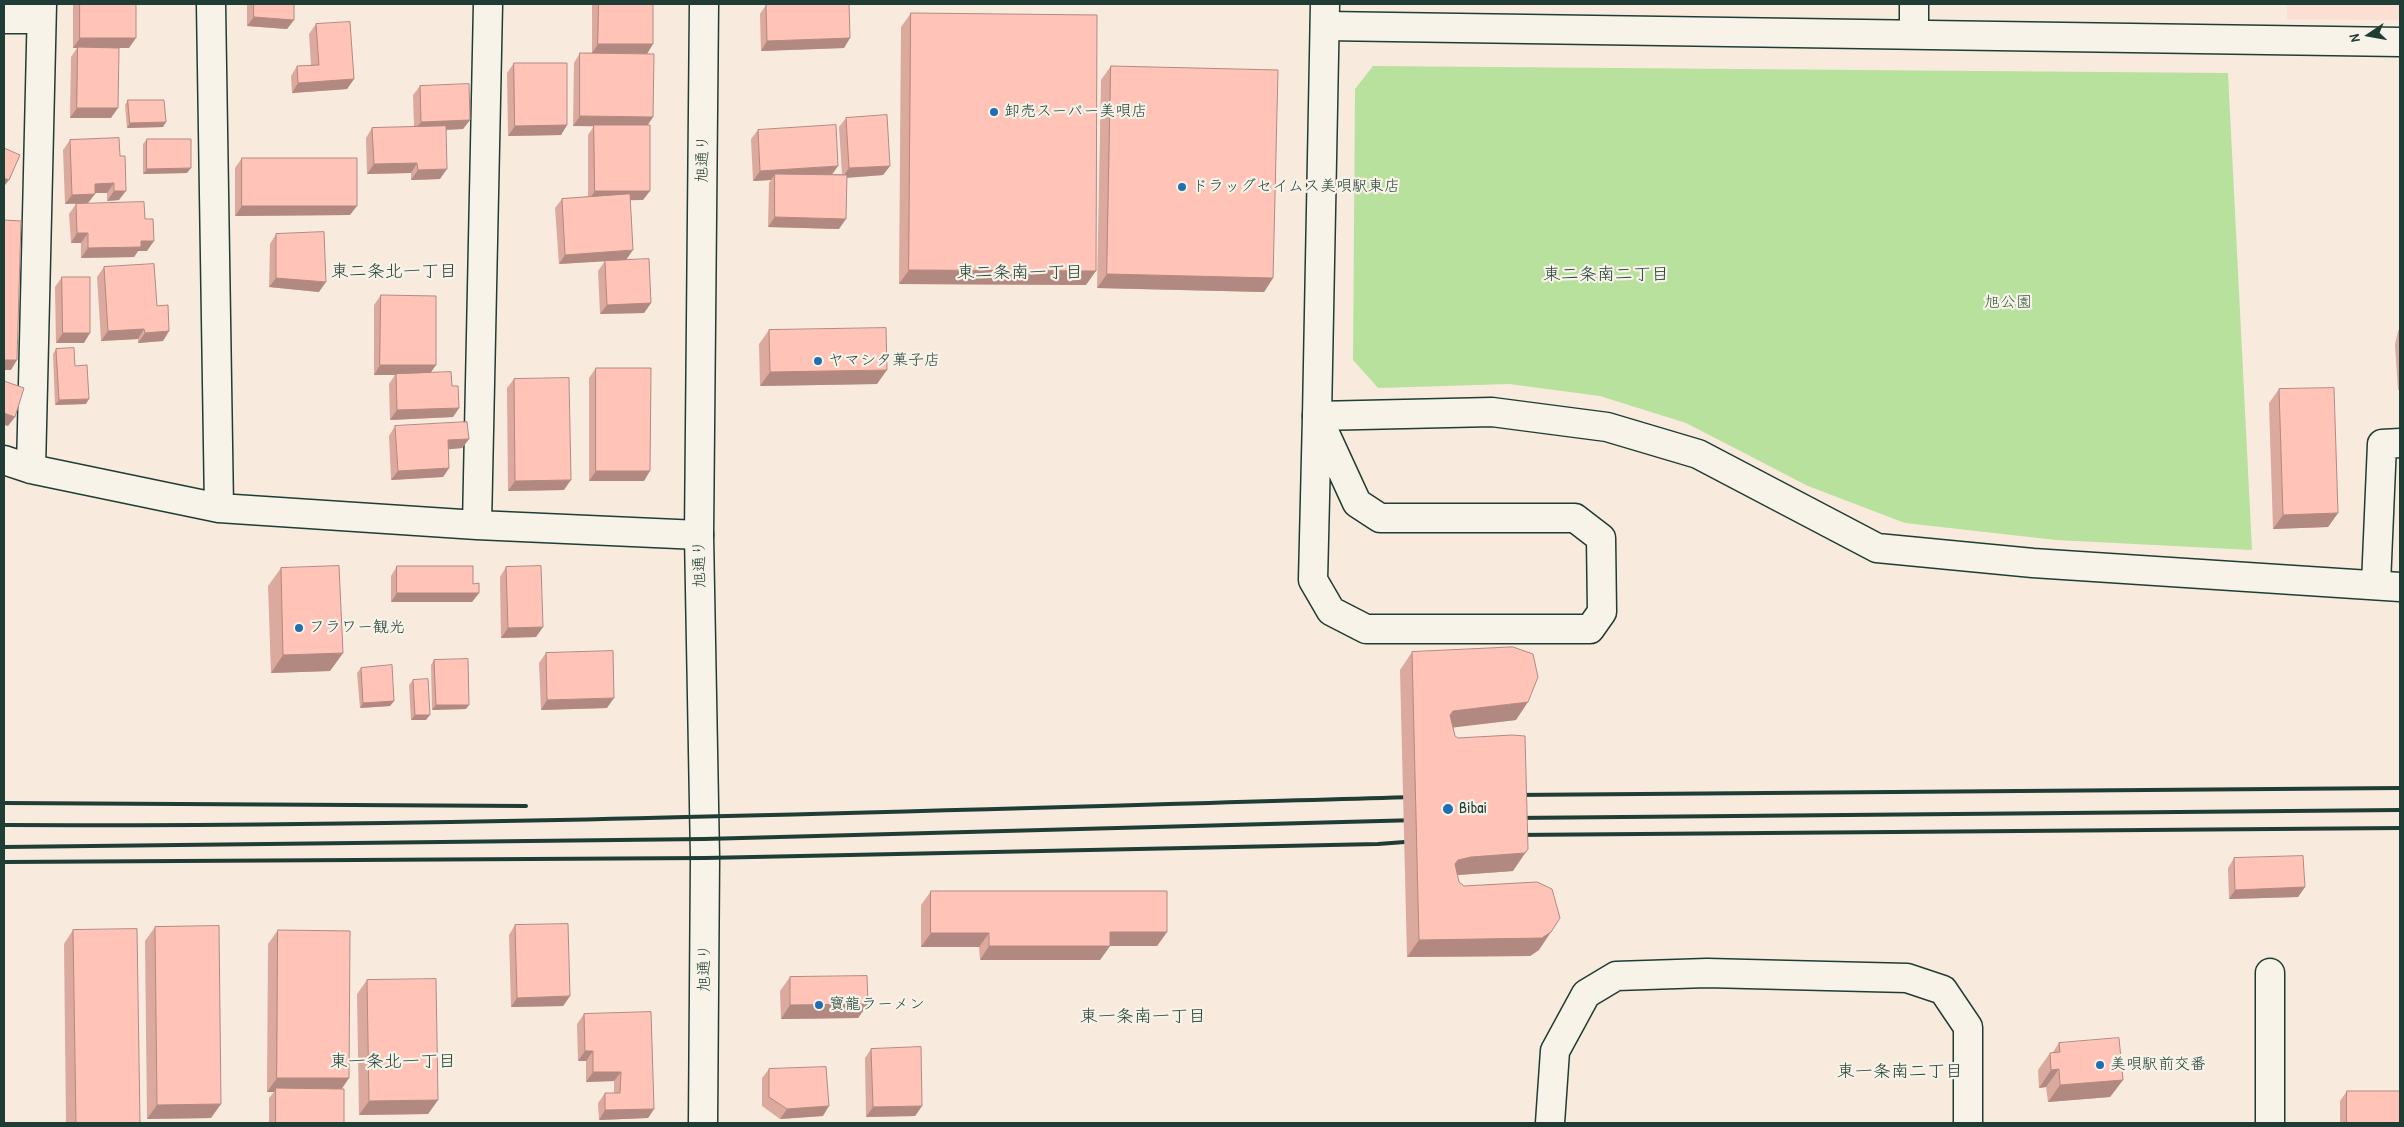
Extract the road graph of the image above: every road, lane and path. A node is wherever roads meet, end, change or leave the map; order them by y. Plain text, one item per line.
1 (211, 4) edge
2 (488, 4) edge
3 (704, 4) edge
4 (1914, 4) edge
5 (41, 11) edge
6 (1325, 15) edge
7 (4, 19) edge
8 (1914, 34) junction
9 (2400, 42) edge
10 (1317, 416) junction
11 (2400, 443) edge
12 (4, 460) edge
13 (31, 469) junction
14 (219, 508) junction
15 (477, 525) junction
16 (699, 535) junction
17 (2388, 586) edge
18 (2270, 973) dead end
19 (704, 1123) edge
20 (1550, 1123) edge
21 (1968, 1123) edge
22 (2270, 1123) edge

1 - 14 street
2 - 15 street
3 - 16 street, 旭通り
4 - 8 street
5 - 7 street
5 - 13 street
6 - 8 street
6 - 10 street
8 - 9 street
10 - 10 street
10 - 17 street
11 - 17 street
12 - 13 street
13 - 14 street
14 - 15 street
15 - 16 street
16 - 19 street, 旭通り
18 - 22 street
20 - 21 street

